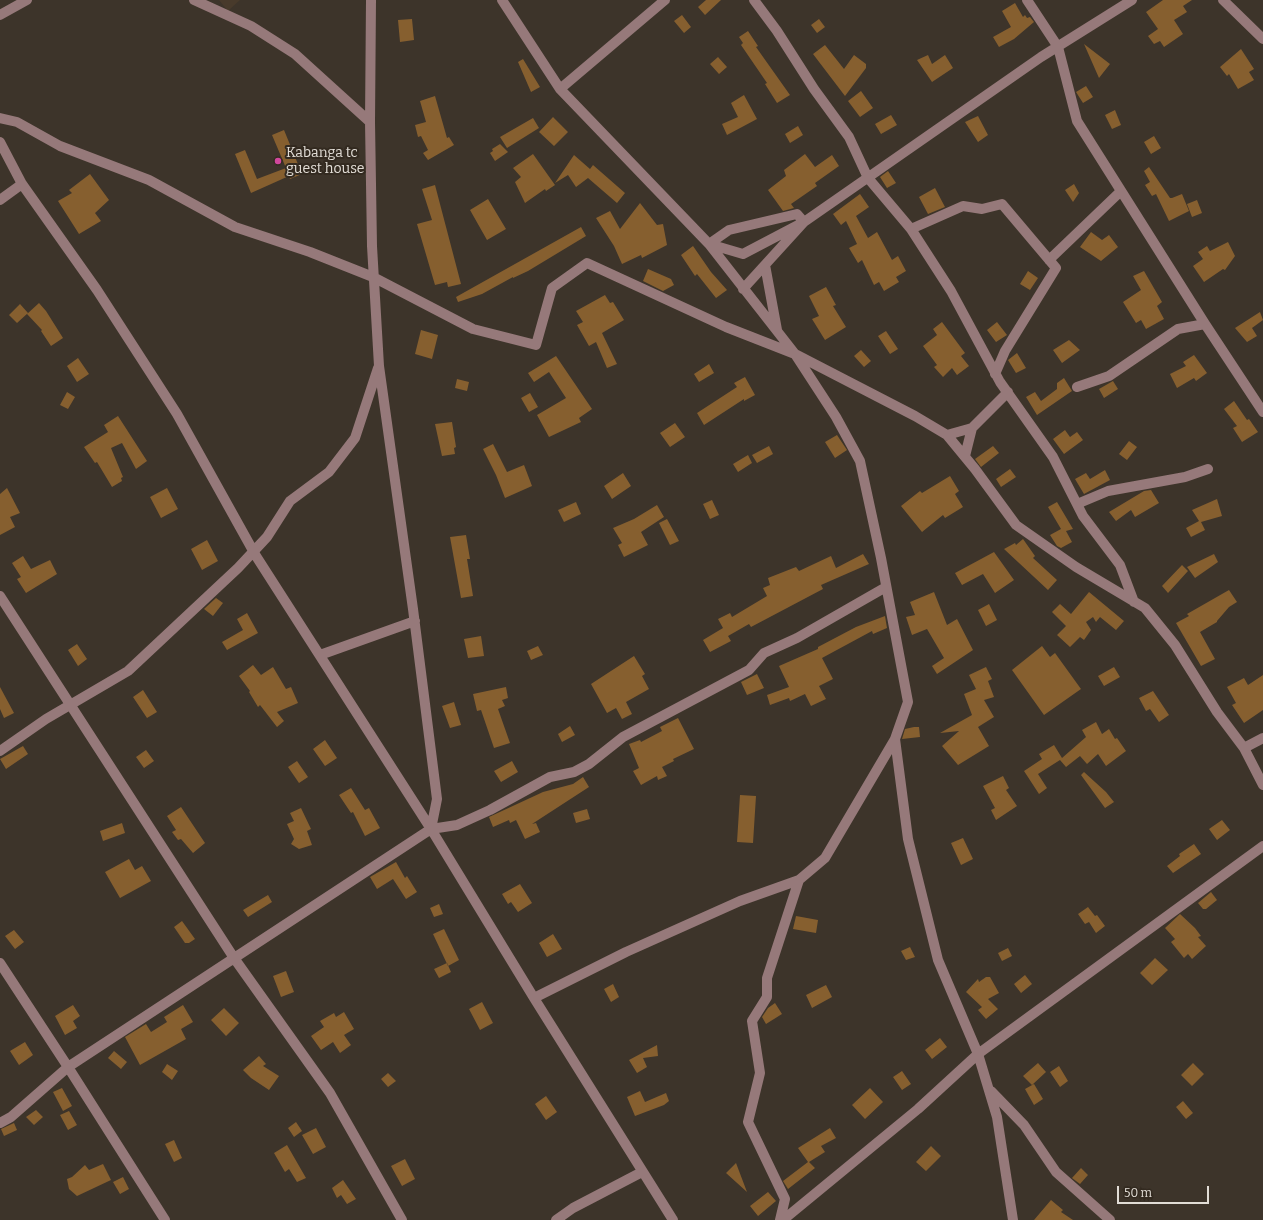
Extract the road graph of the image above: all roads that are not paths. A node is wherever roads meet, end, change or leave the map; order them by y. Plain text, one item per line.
1 (27, 0) edge
2 (194, 0) edge
3 (372, 0) edge
4 (502, 0) edge
5 (665, 0) edge
6 (754, 0) edge
7 (1027, 0) edge
8 (1132, 0) edge
9 (1223, 0) edge
10 (0, 15) edge
11 (1263, 39) edge
12 (1058, 47) junction
13 (560, 89) junction
14 (0, 118) edge
15 (370, 122) junction
16 (0, 142) edge
17 (868, 178) junction
18 (22, 184) junction
19 (1121, 191) junction
20 (0, 200) edge
21 (804, 222) junction
22 (912, 229) junction
23 (709, 244) junction
24 (1049, 260) junction
25 (765, 265) junction
26 (373, 277) junction
27 (743, 289) junction
28 (1205, 324) junction
29 (777, 332) junction
30 (795, 354) junction
31 (379, 366) junction
32 (996, 374) junction
33 (1077, 387) dead end
34 (1008, 392) junction
35 (1263, 412) edge
36 (972, 428) junction
37 (947, 435) junction
38 (965, 456) junction
39 (1208, 469) dead end
40 (1078, 504) junction
41 (254, 551) junction
42 (886, 587) junction
43 (0, 596) edge
44 (1134, 602) junction
45 (415, 621) junction
46 (320, 654) junction
47 (70, 706) junction
48 (1263, 738) edge
49 (895, 739) junction
50 (1244, 748) junction
51 (0, 751) edge
52 (1263, 785) edge
53 (431, 829) junction
54 (1263, 846) edge
55 (799, 880) junction
56 (234, 958) junction
57 (0, 963) edge
58 (534, 998) junction
59 (978, 1054) junction
60 (68, 1067) junction
61 (989, 1089) junction
62 (0, 1123) edge
63 (642, 1172) junction
64 (165, 1220) edge
65 (402, 1220) edge
66 (556, 1220) edge
67 (673, 1220) edge
68 (782, 1220) edge
69 (1013, 1220) edge
70 (1110, 1220) edge

1 - 10 street
2 - 15 street
3 - 15 street
4 - 13 street
5 - 13 street
6 - 17 street
7 - 12 street
8 - 12 street
9 - 11 street
12 - 17 street
12 - 19 street
13 - 23 street
14 - 26 street
15 - 26 street
16 - 18 street
17 - 21 street
17 - 22 street
18 - 20 street
18 - 41 street
19 - 24 street
19 - 28 street
21 - 23 street
21 - 23 street
21 - 25 street
22 - 24 street
22 - 32 street
23 - 27 street
24 - 32 street
25 - 27 street
25 - 29 street
26 - 30 street
26 - 31 street
27 - 29 street
28 - 33 street
28 - 35 street
29 - 30 street
30 - 37 street
30 - 42 street
31 - 41 street
31 - 45 street
32 - 34 street
34 - 36 street
34 - 40 street
36 - 37 street
36 - 38 street
37 - 38 street
38 - 44 street
39 - 40 street
40 - 44 street
41 - 46 street
41 - 47 street
42 - 49 street
42 - 53 street
43 - 47 street
44 - 50 street
45 - 46 street
45 - 53 street
46 - 53 street
47 - 51 street
47 - 56 street
48 - 50 street
49 - 55 street
49 - 59 street
50 - 52 street
53 - 56 street
53 - 58 street
54 - 59 street
55 - 58 street
55 - 68 street
56 - 60 street
56 - 65 street
57 - 60 street
58 - 63 street
59 - 61 street
59 - 68 street
60 - 62 street
60 - 64 street
61 - 69 street
61 - 70 street
63 - 66 street
63 - 67 street

